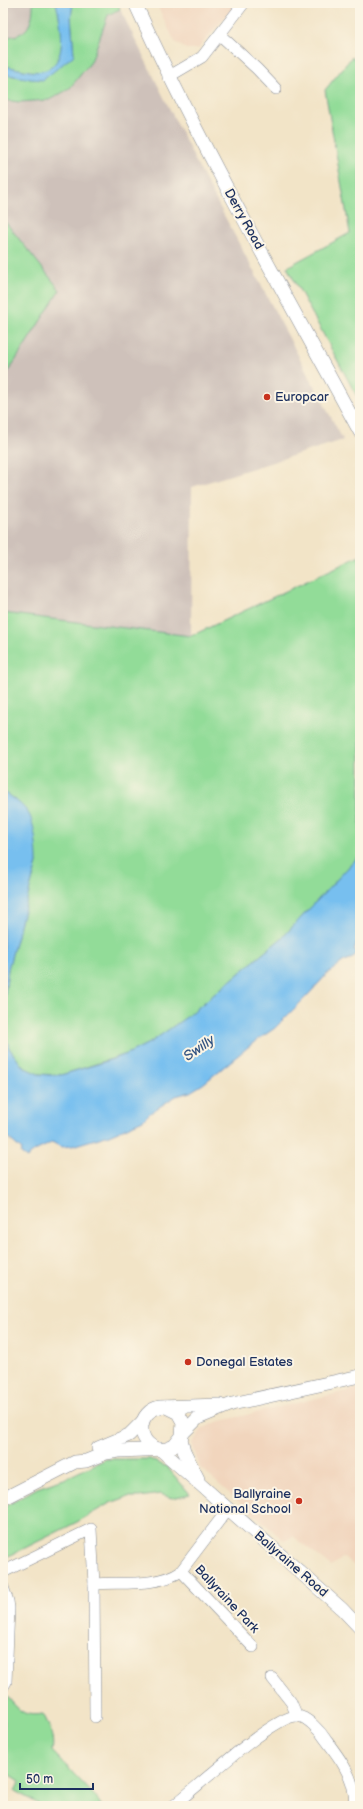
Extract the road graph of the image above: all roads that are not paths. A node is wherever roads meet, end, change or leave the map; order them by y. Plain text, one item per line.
1 (135, 3) edge
2 (244, 3) edge
3 (220, 35) junction
4 (168, 77) junction
5 (276, 89) dead end
6 (360, 432) edge
7 (360, 1376) edge
8 (232, 1404) junction
9 (166, 1407) junction
10 (142, 1422) junction
11 (182, 1436) junction
12 (158, 1448) junction
13 (75, 1462) junction
14 (202, 1485) junction
15 (3, 1499) edge
16 (228, 1509) junction
17 (181, 1570) junction
18 (3, 1572) edge
19 (94, 1584) junction
20 (3, 1587) edge
21 (360, 1628) edge
22 (253, 1647) dead end
23 (272, 1678) dead end
24 (3, 1687) edge
25 (297, 1716) junction
26 (94, 1717) dead end
27 (354, 1805) edge
28 (173, 1806) edge

1 - 4 main road, Derry Road
2 - 3 street
3 - 4 street
3 - 5 street
4 - 6 main road, Derry Road
7 - 8 main road
8 - 9 main road
8 - 11 main road
9 - 10 main road
9 - 11 main road
10 - 12 main road
10 - 13 main road
11 - 12 main road
11 - 14 main road
12 - 13 main road
12 - 14 main road, Ballyraine Road
13 - 15 main road
14 - 16 main road, Ballyraine Road
16 - 17 street, Ballyraine Park
16 - 21 main road, Ballyraine Road
17 - 19 street, Ballyraine Park
17 - 22 street, Ballyraine Park
18 - 19 street
19 - 26 street
20 - 24 street
23 - 25 street
25 - 27 street
25 - 28 street

